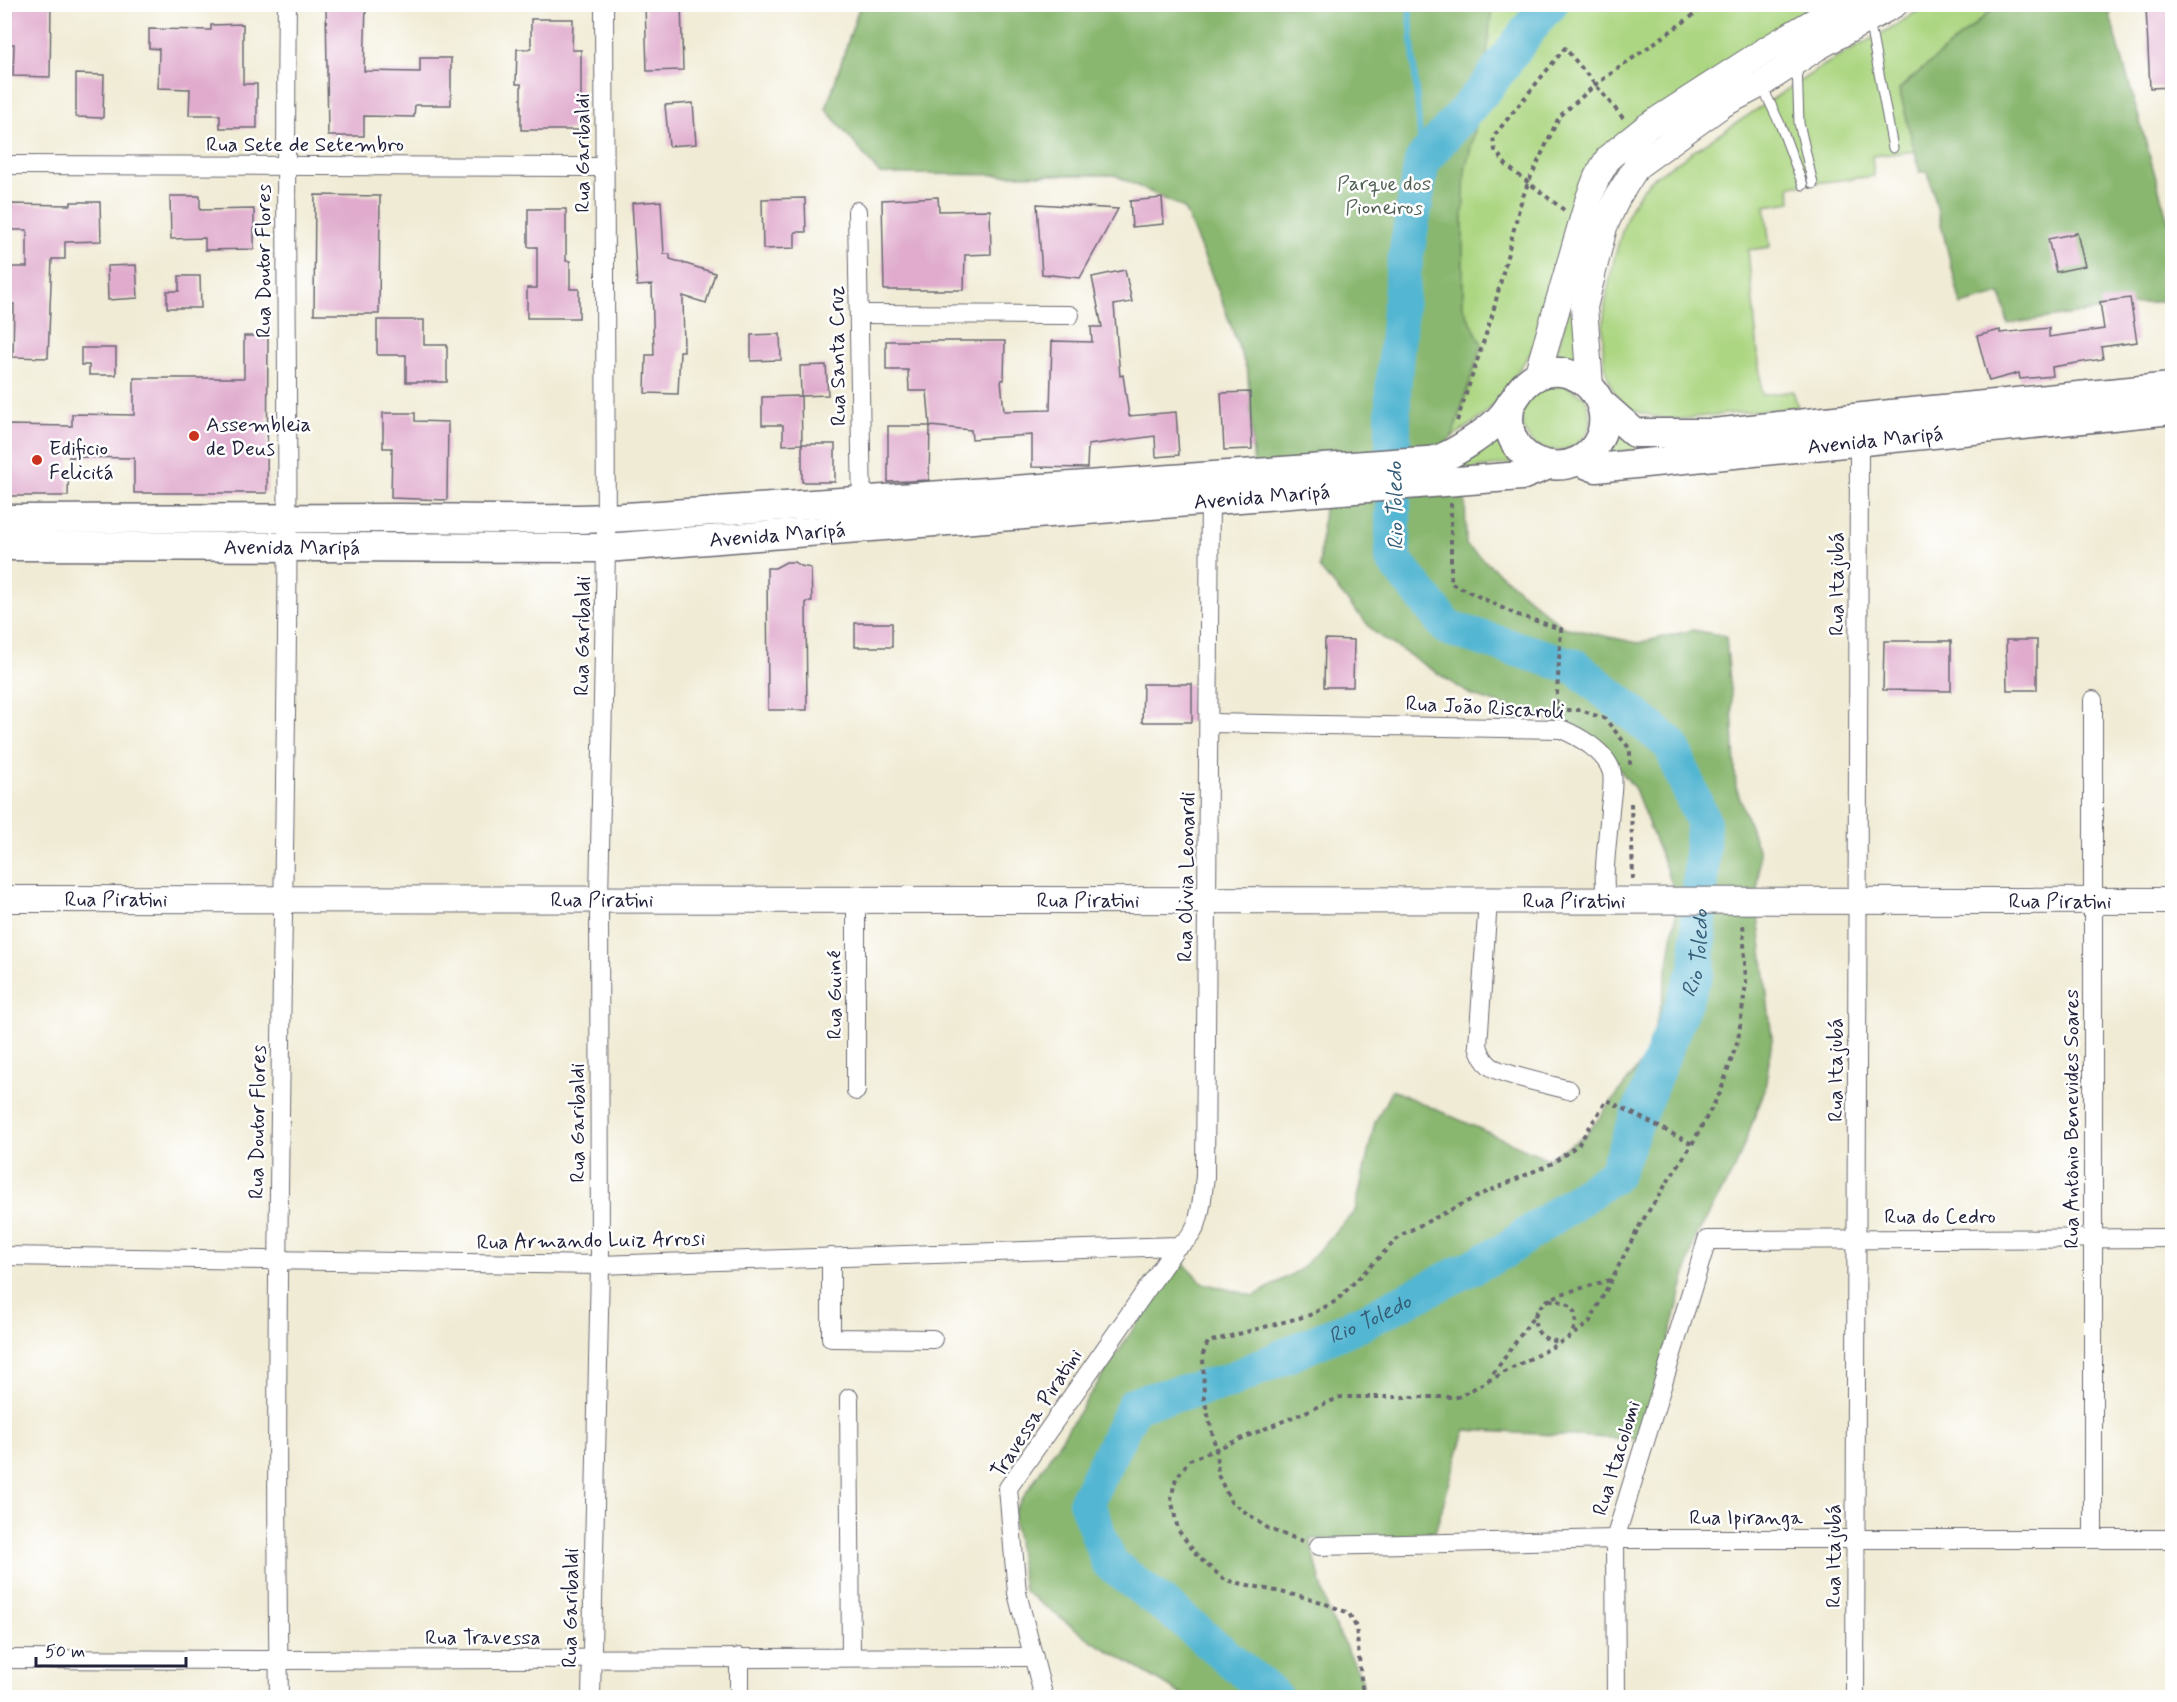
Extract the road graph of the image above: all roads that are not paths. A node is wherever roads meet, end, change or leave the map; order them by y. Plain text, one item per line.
1 (287, 4) edge
2 (604, 4) edge
3 (1844, 4) edge
4 (1895, 4) edge
5 (1869, 19) junction
6 (1790, 49) junction
7 (1756, 72) junction
8 (1893, 148) dead end
9 (4, 165) edge
10 (285, 166) junction
11 (605, 167) junction
12 (857, 211) dead end
13 (859, 314) junction
14 (1070, 315) dead end
15 (1537, 376) junction
16 (2172, 387) edge
17 (1595, 395) junction
18 (1511, 403) junction
19 (2172, 410) edge
20 (1859, 443) junction
21 (1578, 461) junction
22 (1545, 466) junction
23 (1444, 469) junction
24 (1210, 488) junction
25 (863, 514) junction
26 (287, 518) junction
27 (606, 518) junction
28 (4, 519) edge
29 (4, 546) edge
30 (288, 547) junction
31 (606, 548) junction
32 (2093, 700) dead end
33 (1210, 723) junction
34 (4, 899) edge
35 (284, 899) junction
36 (599, 900) junction
37 (856, 900) junction
38 (1208, 901) junction
39 (1488, 901) junction
40 (1606, 901) junction
41 (1858, 901) junction
42 (2093, 901) junction
43 (2172, 901) edge
44 (1569, 1090) dead end
45 (856, 1091) dead end
46 (1857, 1238) junction
47 (2093, 1238) junction
48 (2172, 1238) edge
49 (1707, 1240) joint
50 (1177, 1246) junction
51 (4, 1256) edge
52 (831, 1257) junction
53 (277, 1261) junction
54 (600, 1265) junction
55 (933, 1339) dead end
56 (849, 1398) dead end
57 (1615, 1539) junction
58 (1855, 1539) junction
59 (2093, 1539) junction
60 (2172, 1539) edge
61 (1319, 1546) road end
62 (739, 1658) junction
63 (851, 1658) junction
64 (1034, 1658) junction
65 (4, 1659) edge
66 (592, 1659) junction
67 (279, 1660) junction
68 (279, 1698) edge
69 (591, 1698) edge
70 (739, 1698) edge
71 (1044, 1698) edge
72 (1616, 1698) edge
73 (1855, 1698) edge

1 - 10 street, Rua Doutor Flores
2 - 11 street, Rua Garibaldi
3 - 6 street
4 - 5 street
5 - 6 street
5 - 8 lane
6 - 7 street
6 - 7 lane
7 - 15 street
7 - 17 street
9 - 10 street, Rua Sete de Setembro
10 - 11 street, Rua Sete de Setembro
10 - 26 street, Rua Doutor Flores
11 - 27 street, Rua Garibaldi
12 - 13 street, Rua Santa Cruz
13 - 14 street
13 - 25 street, Rua Santa Cruz
15 - 17 main road
15 - 18 main road
16 - 17 main road, Avenida Maripá
17 - 21 main road
18 - 22 main road
18 - 23 main road, Avenida Maripá
19 - 20 main road, Avenida Maripá
20 - 21 main road, Avenida Maripá
20 - 41 street, Rua Itajubá
21 - 22 main road
22 - 23 main road, Avenida Maripá
23 - 24 main road, Avenida Maripá
24 - 25 main road, Avenida Maripá
24 - 33 street, Rua Olivia Leonardi
25 - 27 main road, Avenida Maripá
25 - 31 main road, Avenida Maripá
26 - 27 main road, Avenida Maripá
26 - 28 main road, Avenida Maripá
26 - 30 street, Rua Doutor Flores
27 - 31 street, Rua Garibaldi
29 - 30 main road, Avenida Maripá
30 - 31 main road, Avenida Maripá
30 - 35 street, Rua Doutor Flores
31 - 36 street, Rua Garibaldi
32 - 42 street, Rua Antônio Benevides Soares
33 - 38 street, Rua Olivia Leonardi
33 - 40 street, Rua João Riscaroli
34 - 35 street, Rua Piratini
35 - 36 street, Rua Piratini
35 - 53 street, Rua Doutor Flores
36 - 37 street, Rua Piratini
36 - 54 street, Rua Garibaldi
37 - 38 street, Rua Piratini
37 - 45 street, Rua Guiné
38 - 39 street, Rua Piratini
38 - 50 street, Rua Olivia Leonardi
39 - 40 street, Rua Piratini
39 - 44 street
40 - 41 street, Rua Piratini
41 - 42 street, Rua Piratini
41 - 46 street, Rua Itajubá
42 - 43 street, Rua Piratini
42 - 47 street, Rua Antônio Benevides Soares
46 - 47 street, Rua do Cedro
46 - 49 street, Rua do Cedro
46 - 58 street, Rua Itajubá
47 - 48 street, Rua do Cedro
47 - 59 street, Rua Antônio Benevides Soares
49 - 57 street, Rua Itacolomi
50 - 52 street, Rua Armando Luiz Arrosi
50 - 64 street, Travessa Piratini
51 - 53 street, Rua Armando Luiz Arrosi
52 - 54 street, Rua Armando Luiz Arrosi
52 - 55 street
53 - 54 street, Rua Armando Luiz Arrosi
53 - 67 street, Rua Doutor Flores
54 - 66 street, Rua Garibaldi
56 - 63 street
57 - 58 street, Rua Ipiranga
57 - 61 street, Rua Ipiranga
57 - 72 street, Rua Itacolomi
58 - 59 street, Rua Ipiranga
58 - 73 street, Rua Itajubá
59 - 60 street, Rua Ipiranga
62 - 63 street, Rua Travessa
62 - 66 street, Rua Travessa
62 - 70 street
63 - 64 street, Rua Travessa
64 - 71 street, Travessa Piratini
65 - 67 street, Rua Travessa
66 - 67 street, Rua Travessa
66 - 69 street, Rua Garibaldi
67 - 68 street, Rua Doutor Flores

